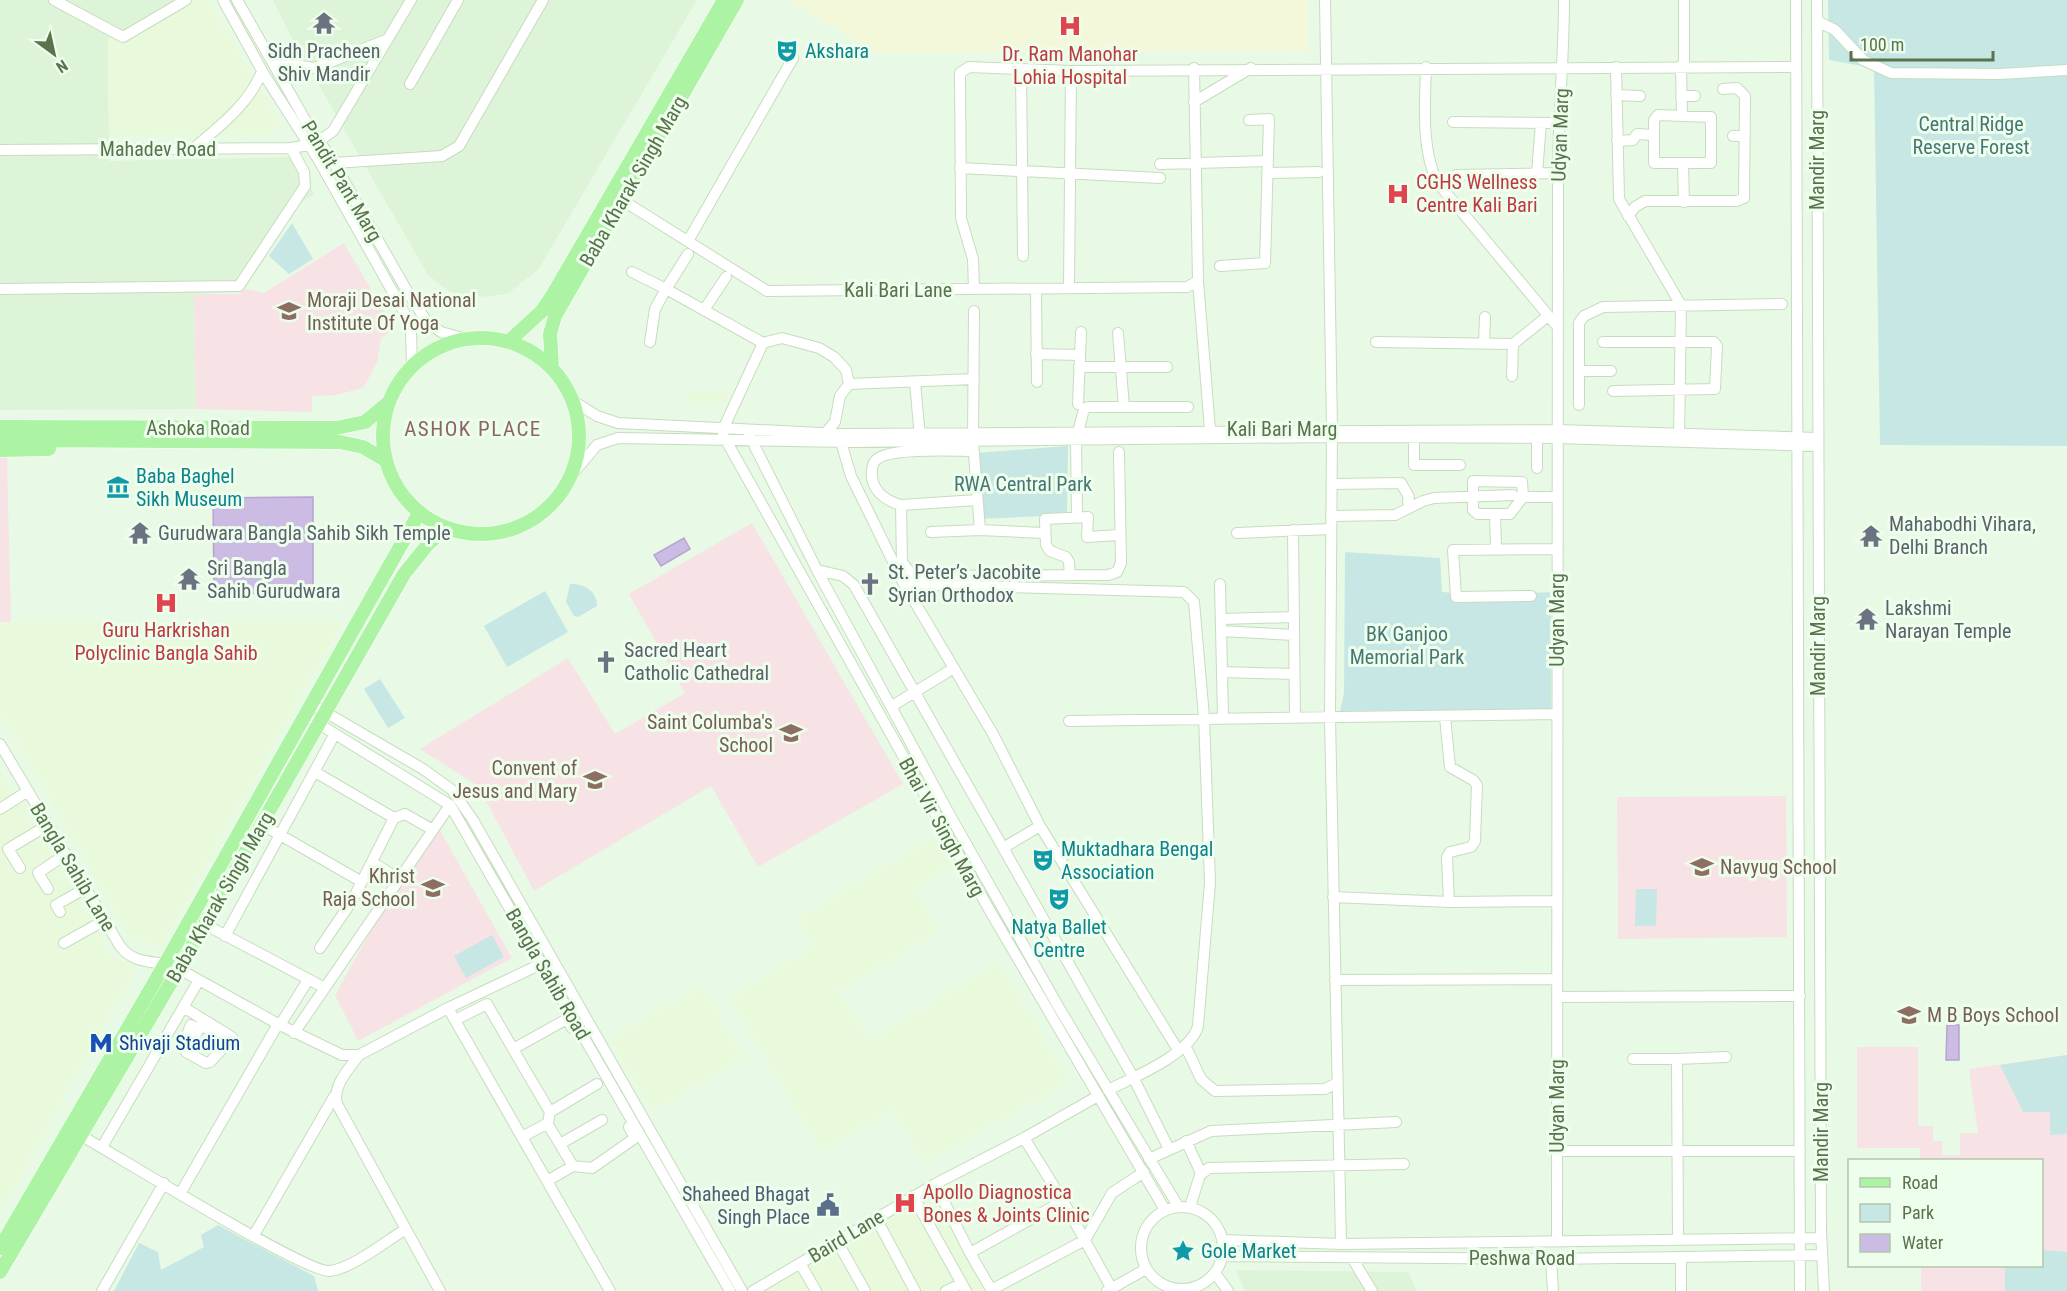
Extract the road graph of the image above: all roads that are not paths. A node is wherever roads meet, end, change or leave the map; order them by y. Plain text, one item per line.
1 (54, 0) edge
2 (186, 0) edge
3 (224, 0) edge
4 (237, 0) edge
5 (411, 0) edge
6 (458, 0) edge
7 (543, 0) edge
8 (724, 0) edge
9 (737, 0) edge
10 (1325, 0) edge
11 (1564, 0) edge
12 (1684, 0) edge
13 (1796, 0) edge
14 (1817, 0) edge
15 (1817, 21) junction
16 (388, 39) junction
17 (793, 58) dead end
18 (273, 63) junction
19 (1683, 66) junction
20 (1426, 67) junction
21 (1616, 67) junction
22 (1796, 67) junction
23 (1194, 68) junction
24 (1251, 68) junction
25 (1325, 68) junction
26 (1564, 68) junction
27 (1021, 69) junction
28 (2067, 70) edge
29 (262, 71) junction
30 (1071, 71) junction
31 (410, 84) dead end
32 (1723, 89) dead end
33 (1616, 95) junction
34 (1640, 96) dead end
35 (1682, 96) junction
36 (1695, 96) dead end
37 (1194, 102) junction
38 (1682, 115) junction
39 (1249, 120) dead end
40 (1453, 122) dead end
41 (1541, 123) junction
42 (1558, 123) junction
43 (1654, 135) junction
44 (1733, 136) dead end
45 (1745, 136) junction
46 (1617, 141) junction
47 (315, 144) junction
48 (194, 148) junction
49 (291, 148) junction
50 (0, 150) edge
51 (1268, 161) junction
52 (334, 163) junction
53 (1196, 163) junction
54 (1160, 164) dead end
55 (1683, 164) junction
56 (960, 168) junction
57 (1023, 171) junction
58 (1319, 172) dead end
59 (1267, 173) junction
60 (1537, 173) junction
61 (1558, 173) junction
62 (1070, 174) junction
63 (1456, 175) dead end
64 (1160, 178) dead end
65 (622, 200) junction
66 (1684, 202) junction
67 (1628, 216) junction
68 (688, 241) junction
69 (688, 254) dead end
70 (1023, 256) dead end
71 (1220, 266) dead end
72 (632, 272) dead end
73 (726, 277) dead end
74 (1198, 281) junction
75 (1069, 288) junction
76 (0, 289) edge
77 (666, 289) junction
78 (974, 289) junction
79 (1036, 289) junction
80 (407, 291) junction
81 (396, 297) junction
82 (1782, 304) dead end
83 (1681, 305) junction
84 (704, 310) junction
85 (974, 311) dead end
86 (1548, 316) junction
87 (1485, 317) dead end
88 (1557, 326) junction
89 (1081, 332) dead end
90 (1118, 333) dead end
91 (466, 339) junction
92 (509, 341) junction
93 (650, 342) dead end
94 (1376, 342) dead end
95 (1603, 342) dead end
96 (1681, 342) junction
97 (763, 343) junction
98 (1484, 344) junction
99 (1512, 344) junction
100 (1036, 354) junction
101 (1080, 361) junction
102 (412, 365) junction
103 (1167, 367) dead end
104 (552, 368) junction
105 (1121, 368) junction
106 (1579, 371) junction
107 (1611, 371) dead end
108 (1512, 376) dead end
109 (974, 380) junction
110 (915, 382) junction
111 (1037, 382) dead end
112 (849, 384) junction
113 (1613, 390) dead end
114 (1680, 390) junction
115 (573, 401) junction
116 (388, 404) junction
117 (1078, 404) dead end
118 (1579, 405) dead end
119 (1124, 407) junction
120 (1188, 407) dead end
121 (0, 427) edge
122 (722, 427) junction
123 (746, 429) junction
124 (1210, 430) junction
125 (1332, 433) junction
126 (1557, 434) junction
127 (1420, 435) junction
128 (1076, 436) junction
129 (823, 437) junction
130 (920, 437) junction
131 (1537, 438) junction
132 (1679, 438) junction
133 (0, 440) edge
134 (76, 440) junction
135 (725, 441) junction
136 (751, 441) junction
137 (973, 441) junction
138 (841, 442) junction
139 (1817, 442) junction
140 (1799, 443) junction
141 (0, 450) edge
142 (1119, 452) dead end
143 (385, 460) junction
144 (1460, 465) dead end
145 (1537, 468) dead end
146 (570, 477) junction
147 (1332, 484) junction
148 (1518, 496) junction
149 (1473, 497) junction
150 (1557, 497) junction
151 (977, 500) junction
152 (1408, 502) dead end
153 (901, 505) junction
154 (419, 513) junction
155 (1495, 514) junction
156 (1331, 516) junction
157 (1077, 517) junction
158 (447, 528) junction
159 (1331, 529) junction
160 (980, 530) junction
161 (1293, 530) junction
162 (931, 532) dead end
163 (1044, 533) junction
164 (1237, 533) dead end
165 (1119, 535) junction
166 (1496, 549) junction
167 (1557, 549) junction
168 (818, 570) junction
169 (1070, 574) junction
170 (904, 584) junction
171 (1220, 584) dead end
172 (1531, 596) dead end
173 (1294, 617) junction
174 (1221, 619) junction
175 (1221, 631) junction
176 (1294, 634) junction
177 (954, 668) junction
178 (1222, 672) junction
179 (1294, 674) junction
180 (915, 692) junction
181 (892, 706) junction
182 (309, 710) junction
183 (1557, 714) junction
184 (322, 717) junction
185 (1204, 717) junction
186 (1223, 717) junction
187 (1445, 717) junction
188 (1295, 718) junction
189 (1329, 718) junction
190 (1069, 721) dead end
191 (332, 739) dead end
192 (0, 744) edge
193 (4, 761) edge
194 (315, 772) junction
195 (28, 791) junction
196 (450, 805) junction
197 (0, 809) edge
198 (394, 818) junction
199 (1819, 819) junction
200 (1799, 821) junction
201 (261, 824) junction
202 (48, 825) junction
203 (1040, 826) junction
204 (433, 830) junction
205 (282, 835) junction
206 (1003, 848) junction
207 (66, 854) junction
208 (372, 862) junction
209 (20, 868) dead end
210 (399, 879) junction
211 (362, 882) junction
212 (86, 888) junction
213 (48, 889) dead end
214 (1333, 897) junction
215 (1557, 901) junction
216 (1449, 902) junction
217 (60, 912) dead end
218 (105, 920) junction
219 (204, 924) junction
220 (225, 936) junction
221 (64, 943) dead end
222 (320, 948) dead end
223 (541, 964) junction
224 (172, 966) junction
225 (1557, 979) junction
226 (199, 980) junction
227 (308, 980) junction
228 (1335, 980) junction
229 (325, 988) junction
230 (1800, 996) junction
231 (1557, 997) junction
232 (183, 1007) junction
233 (448, 1008) junction
234 (455, 1020) junction
235 (279, 1025) junction
236 (294, 1033) junction
237 (232, 1037) dead end
238 (1181, 1047) junction
239 (513, 1049) junction
240 (359, 1055) junction
241 (1726, 1057) dead end
242 (1633, 1059) dead end
243 (1677, 1059) junction
244 (1133, 1077) junction
245 (1337, 1083) junction
246 (597, 1084) dead end
247 (1103, 1093) junction
248 (335, 1095) junction
249 (549, 1118) junction
250 (602, 1120) dead end
251 (1396, 1122) dead end
252 (1338, 1126) junction
253 (80, 1135) junction
254 (522, 1137) junction
255 (1024, 1138) junction
256 (1186, 1141) junction
257 (560, 1143) junction
258 (102, 1147) junction
259 (1170, 1149) junction
260 (1557, 1151) junction
261 (1678, 1151) junction
262 (1800, 1151) junction
263 (1149, 1159) junction
264 (1404, 1164) dead end
265 (573, 1166) junction
266 (1339, 1167) junction
267 (1144, 1172) junction
268 (1201, 1173) junction
269 (547, 1181) junction
270 (164, 1184) junction
271 (935, 1184) junction
272 (180, 1194) junction
273 (913, 1196) junction
274 (1063, 1201) junction
275 (1178, 1206) junction
276 (1190, 1207) junction
277 (1166, 1210) junction
278 (876, 1218) junction
279 (406, 1229) junction
280 (254, 1235) junction
281 (1821, 1238) junction
282 (1678, 1239) junction
283 (1800, 1239) junction
284 (1085, 1240) junction
285 (1223, 1240) junction
286 (837, 1241) junction
287 (1557, 1241) junction
288 (1341, 1244) junction
289 (0, 1248) edge
290 (970, 1253) junction
291 (1822, 1255) junction
292 (1222, 1256) junction
293 (1800, 1256) junction
294 (1352, 1257) junction
295 (1681, 1258) junction
296 (1551, 1259) junction
297 (800, 1263) junction
298 (1146, 1269) junction
299 (0, 1272) edge
300 (1215, 1273) junction
301 (964, 1287) edge
302 (1199, 1289) edge
303 (1110, 1290) edge
304 (102, 1291) edge
305 (440, 1291) edge
306 (610, 1291) edge
307 (730, 1291) edge
308 (742, 1291) edge
309 (753, 1291) edge
310 (816, 1291) edge
311 (865, 1291) edge
312 (915, 1291) edge
313 (946, 1291) edge
314 (992, 1291) edge
315 (1228, 1291) edge
316 (1372, 1291) edge
317 (1553, 1291) edge
318 (1681, 1291) edge
319 (1800, 1291) edge
320 (1824, 1291) edge

1 - 2 street
3 - 29 street, Pandit Pant Marg
4 - 18 street, Pandit Pant Marg
5 - 16 street
6 - 31 street
7 - 52 street
8 - 92 main road, Baba Kharak Singh Marg
9 - 65 main road, Baba Kharak Singh Marg
10 - 25 street
11 - 26 street, Udyan Marg
12 - 19 street
13 - 22 street, Mandir Marg
14 - 15 street, Mandir Marg
15 - 28 street
15 - 139 street, Mandir Marg
16 - 18 street
16 - 47 street
17 - 68 street
18 - 47 street, Pandit Pant Marg
19 - 21 street
19 - 22 street
19 - 35 street
20 - 25 street
20 - 26 street
20 - 86 street
21 - 26 street
21 - 33 street
22 - 140 street, Mandir Marg
23 - 24 street
23 - 30 street
23 - 37 street
24 - 25 street
24 - 37 street
25 - 125 street
26 - 42 street, Udyan Marg
27 - 30 street
27 - 56 street
27 - 57 street
29 - 47 street, Pandit Pant Marg
29 - 48 street
30 - 62 street
32 - 45 street
33 - 34 street
33 - 46 street
35 - 36 street
35 - 38 street
37 - 53 street
38 - 43 street
38 - 55 street
39 - 51 street
40 - 41 street
41 - 42 street
41 - 60 street
42 - 61 street, Udyan Marg
43 - 46 street
43 - 55 street
44 - 45 street
45 - 66 street
46 - 67 street
47 - 49 street, Mahadev Road
47 - 52 street, Pandit Pant Marg
47 - 81 street, Pandit Pant Marg
48 - 49 street, Mahadev Road
48 - 50 street, Mahadev Road
49 - 76 street
51 - 53 street
51 - 59 street
52 - 80 street, Pandit Pant Marg
53 - 54 street
53 - 74 street
55 - 66 street
56 - 57 street
56 - 78 street
57 - 62 street
57 - 70 street
58 - 59 street
59 - 71 street
60 - 61 street
60 - 63 street
61 - 88 street, Udyan Marg
62 - 64 street
62 - 75 street
65 - 68 street, Kali Bari Lane
65 - 104 main road, Baba Kharak Singh Marg
66 - 67 street
67 - 83 street
68 - 78 street, Kali Bari Lane
69 - 77 street
72 - 77 street
73 - 84 street
74 - 75 street, Kali Bari Lane
74 - 124 street
75 - 79 street, Kali Bari Lane
77 - 84 street
77 - 93 street
78 - 79 street, Kali Bari Lane
79 - 100 street
80 - 81 street
80 - 91 street, Pandit Pant Marg
81 - 102 street, Pandit Pant Marg
82 - 83 street
83 - 96 street
83 - 106 street
84 - 97 street
85 - 109 street
86 - 88 street
86 - 99 street
87 - 98 street
88 - 126 street, Udyan Marg
89 - 101 street
90 - 105 street
91 - 92 main road
91 - 102 main road
92 - 104 main road
94 - 98 street
95 - 96 street
96 - 114 street
96 - 114 street
97 - 112 street
97 - 122 street
98 - 99 street
99 - 108 street
100 - 101 street
100 - 111 street
101 - 105 street
101 - 117 street
102 - 116 main road
103 - 105 street
104 - 115 main road
105 - 119 street
106 - 107 street
106 - 118 street
109 - 110 street
109 - 137 street
110 - 112 street
110 - 130 street
112 - 129 street
113 - 114 street
114 - 132 street
115 - 122 street, Kali Bari Marg
115 - 146 main road
116 - 121 main road, Ashoka Road
116 - 143 main road
119 - 120 street
119 - 128 street
122 - 123 street, Kali Bari Marg
122 - 135 street, Bhai Vir Singh Marg
123 - 129 street, Kali Bari Marg
123 - 136 street, Bhai Vir Singh Marg
124 - 125 street, Kali Bari Marg
124 - 128 street, Kali Bari Marg
125 - 127 street, Kali Bari Marg
125 - 128 street, Kali Bari Marg
125 - 147 street
126 - 127 street, Kali Bari Marg
126 - 131 street, Kali Bari Marg
126 - 132 street, Kali Bari Marg
126 - 150 street, Udyan Marg
127 - 131 street, Kali Bari Marg
127 - 144 street
128 - 137 street, Kali Bari Marg
128 - 157 street
129 - 130 street, Kali Bari Marg
129 - 136 street, Kali Bari Marg
129 - 138 street, Kali Bari Marg
130 - 137 street, Kali Bari Marg
130 - 138 street, Kali Bari Marg
131 - 145 street
132 - 140 street, Kali Bari Marg
133 - 134 main road, Ashoka Road
134 - 141 main road
134 - 143 main road, Ashoka Road
135 - 136 street
135 - 146 street
135 - 247 street, Bhai Vir Singh Marg
136 - 168 street, Bhai Vir Singh Marg
137 - 151 street
137 - 153 street
138 - 170 street
139 - 140 street, Kali Bari Marg
139 - 199 street, Mandir Marg
140 - 200 street, Mandir Marg
142 - 165 street
143 - 154 main road
146 - 158 main road
147 - 152 street
147 - 156 street
148 - 149 street
148 - 149 street
148 - 150 street
148 - 155 street
149 - 155 street
149 - 156 street
150 - 167 street, Udyan Marg
151 - 153 street
151 - 160 street
153 - 169 street
154 - 158 main road
154 - 182 main road, Baba Kharak Singh Marg
155 - 166 street
156 - 159 street
157 - 163 street
157 - 165 street
158 - 184 main road, Baba Kharak Singh Marg
159 - 161 street
159 - 189 street
160 - 162 street
160 - 163 street
161 - 164 street
161 - 173 street
163 - 169 street
165 - 169 street
166 - 167 street
166 - 172 street
167 - 183 street, Udyan Marg
168 - 180 street
168 - 181 street, Bhai Vir Singh Marg
170 - 177 street
170 - 185 street
171 - 174 street
173 - 174 street
173 - 176 street
174 - 175 street
175 - 176 street
175 - 178 street
176 - 179 street
177 - 180 street
177 - 203 street
178 - 179 street
178 - 186 street
179 - 188 street
180 - 181 street
180 - 206 street
181 - 247 street, Bhai Vir Singh Marg
182 - 184 street, Bangla Sahib Road
182 - 224 main road, Baba Kharak Singh Marg
183 - 187 street
183 - 215 street, Udyan Marg
184 - 196 street, Bangla Sahib Road
184 - 201 main road, Baba Kharak Singh Marg
184 - 308 street, Bangla Sahib Road
185 - 186 street
185 - 190 street
185 - 238 street
186 - 188 street
187 - 189 street
187 - 216 street
188 - 189 street
189 - 214 street
191 - 194 street
192 - 193 street, Bangla Sahib Lane
193 - 195 street, Bangla Sahib Lane
194 - 198 street
194 - 205 street
195 - 197 street
195 - 202 street, Bangla Sahib Lane
196 - 204 street
196 - 223 street, Bangla Sahib Road
198 - 204 street
198 - 208 street
199 - 200 street
199 - 281 street, Mandir Marg
200 - 230 street, Mandir Marg
201 - 205 street
201 - 219 main road, Baba Kharak Singh Marg
202 - 207 street, Bangla Sahib Lane
202 - 209 street
203 - 206 street
203 - 238 street
204 - 210 street
205 - 211 street
205 - 220 street
206 - 244 street
207 - 212 street, Bangla Sahib Lane
207 - 213 street
208 - 210 street
208 - 211 street
210 - 229 street
211 - 222 street
212 - 217 street
212 - 218 street, Bangla Sahib Lane
214 - 216 street
214 - 228 street
215 - 216 street
215 - 225 street, Udyan Marg
218 - 221 street
218 - 224 street, Bangla Sahib Lane
219 - 220 street
219 - 224 main road, Baba Kharak Singh Marg
220 - 227 street
223 - 233 street
223 - 307 street, Bangla Sahib Road
224 - 226 street
224 - 253 main road, Baba Kharak Singh Marg
224 - 289 main road, Baba Kharak Singh Marg
225 - 228 street
225 - 231 street, Udyan Marg
226 - 232 street
226 - 235 street
227 - 229 street
227 - 235 street
228 - 245 street
229 - 236 street
230 - 231 street
230 - 262 street, Mandir Marg
231 - 260 street, Udyan Marg
232 - 237 street
232 - 258 street
233 - 234 street
233 - 240 street
234 - 239 street
234 - 254 street
235 - 236 street
235 - 272 street
236 - 240 street
238 - 244 street, Baird Lane
238 - 245 street
239 - 249 street
239 - 265 street
240 - 248 street
241 - 243 street
242 - 243 street
243 - 261 street
244 - 247 street, Baird Lane
244 - 259 street
245 - 252 street
246 - 249 street
247 - 255 street, Baird Lane
247 - 263 street, Bhai Vir Singh Marg
247 - 267 street, Bhai Vir Singh Marg
248 - 279 street
248 - 280 street
249 - 254 street
249 - 257 street
250 - 257 street
251 - 252 street
252 - 256 street
252 - 266 street
253 - 258 street
253 - 299 main road, Baba Kharak Singh Marg
254 - 269 street
255 - 271 street, Baird Lane
255 - 274 street
256 - 259 street
256 - 268 street
257 - 265 street
258 - 270 street
259 - 263 street
260 - 261 street
260 - 287 street, Udyan Marg
261 - 262 street
261 - 282 street
262 - 283 street, Mandir Marg
263 - 275 street, Bhai Vir Singh Marg
264 - 266 street
265 - 269 street
266 - 268 street
266 - 288 street
267 - 277 street, Bhai Vir Singh Marg
267 - 284 street
268 - 276 street
269 - 306 street
270 - 272 street
270 - 304 street
271 - 273 street, Baird Lane
271 - 290 street
272 - 280 street
273 - 278 street, Baird Lane
273 - 301 street
274 - 284 street
274 - 290 street
275 - 276 street
275 - 277 street
276 - 285 street
277 - 298 street
278 - 286 street, Baird Lane
278 - 312 street
279 - 280 street
279 - 305 street
281 - 283 street, Peshwa Road
281 - 291 street, Mandir Marg
282 - 283 street, Peshwa Road
282 - 287 street, Peshwa Road
283 - 293 street, Mandir Marg
284 - 303 street
284 - 314 street
285 - 288 street, Peshwa Road
285 - 292 street
286 - 297 street, Baird Lane
286 - 311 street
287 - 288 street, Peshwa Road
290 - 314 street
291 - 293 street, Peshwa Road
291 - 320 street, Mandir Marg
292 - 294 street, Peshwa Road
292 - 300 street
293 - 295 street, Peshwa Road
293 - 319 street, Mandir Marg
294 - 296 street, Peshwa Road
294 - 316 street
295 - 296 street, Peshwa Road
295 - 318 street
296 - 317 street
297 - 309 street, Baird Lane
297 - 310 street
298 - 302 street
298 - 303 street
300 - 302 street
300 - 315 street
301 - 313 street

